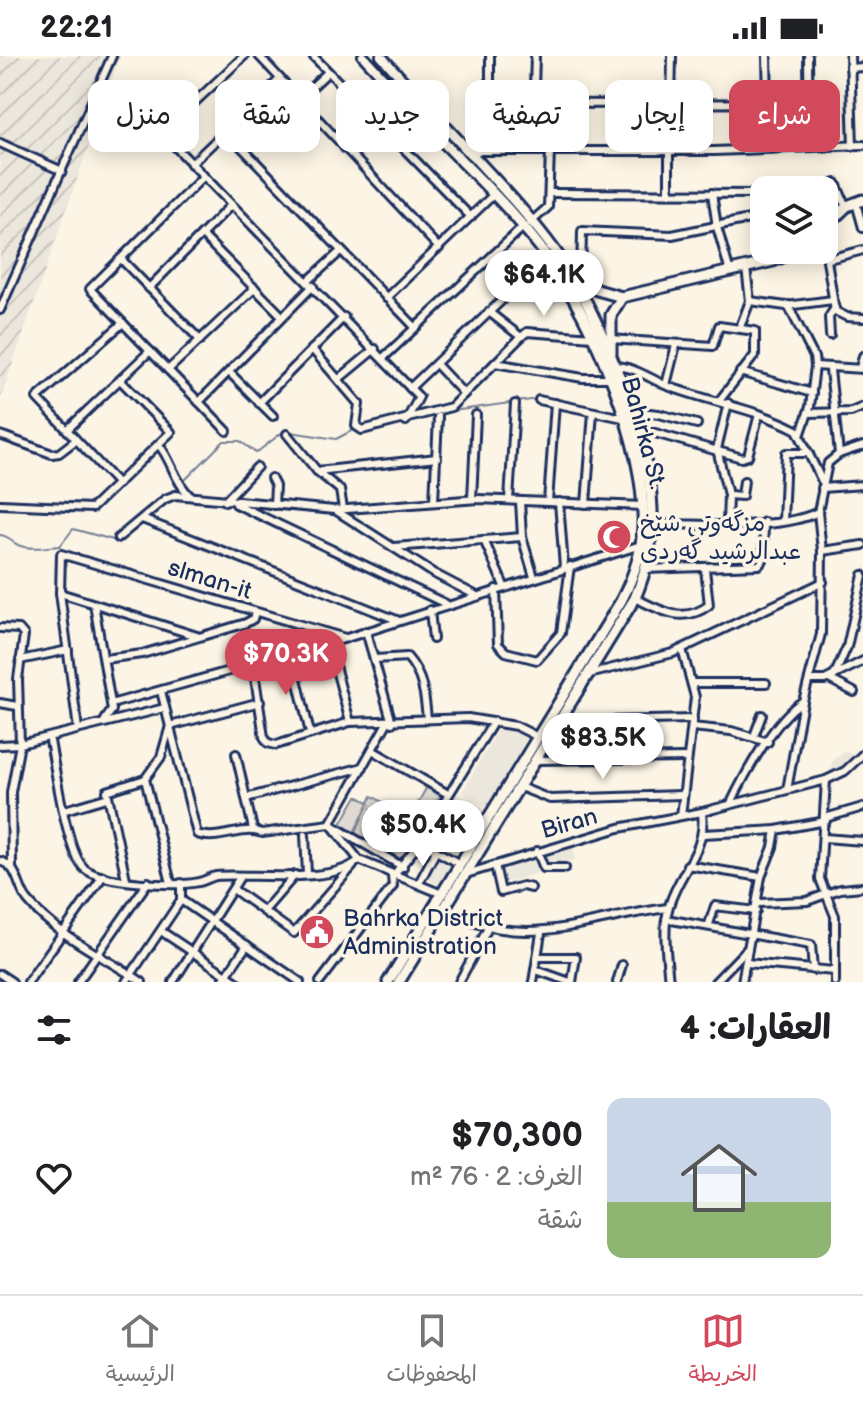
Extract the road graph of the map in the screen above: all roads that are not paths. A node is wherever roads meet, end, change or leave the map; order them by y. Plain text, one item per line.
1 (112, 56) edge
2 (244, 56) edge
3 (259, 56) edge
4 (313, 56) edge
5 (363, 56) edge
6 (381, 56) edge
7 (490, 56) edge
8 (535, 56) edge
9 (672, 56) edge
10 (767, 56) edge
11 (808, 56) edge
12 (850, 56) edge
13 (863, 67) edge
14 (850, 68) junction
15 (328, 72) junction
16 (280, 79) edge
17 (319, 80) edge
18 (336, 80) edge
19 (385, 80) edge
20 (403, 80) edge
21 (490, 80) edge
22 (534, 80) edge
23 (672, 80) edge
24 (768, 80) edge
25 (809, 80) edge
26 (320, 122) edge
27 (449, 131) edge
28 (336, 139) edge
29 (215, 141) edge
30 (0, 143) edge
31 (863, 145) edge
32 (840, 146) edge
33 (853, 146) junction
34 (449, 149) edge
35 (465, 149) edge
36 (246, 152) edge
37 (348, 152) edge
38 (407, 152) edge
39 (468, 152) edge
40 (550, 152) edge
41 (669, 152) edge
42 (191, 164) junction
43 (62, 171) junction
44 (203, 177) junction
45 (838, 188) edge
46 (669, 192) junction
47 (550, 193) junction
48 (712, 193) junction
49 (750, 194) edge
50 (492, 196) junction
51 (860, 202) edge
52 (231, 205) junction
53 (846, 207) junction
54 (838, 215) edge
55 (471, 217) junction
56 (750, 219) edge
57 (526, 226) junction
58 (717, 227) junction
59 (863, 228) edge
60 (202, 235) junction
61 (439, 248) junction
62 (863, 250) edge
63 (341, 251) junction
64 (493, 255) junction
65 (547, 257) junction
66 (838, 257) edge
67 (121, 259) junction
68 (758, 264) edge
69 (830, 264) edge
70 (746, 268) junction
71 (568, 270) junction
72 (730, 272) junction
73 (581, 280) junction
74 (311, 283) junction
75 (519, 284) junction
76 (0, 286) edge
77 (149, 288) junction
78 (255, 288) junction
79 (9, 290) junction
80 (622, 297) junction
81 (386, 298) junction
82 (750, 301) junction
83 (834, 304) junction
84 (788, 305) junction
85 (0, 310) edge
86 (489, 312) junction
87 (282, 316) junction
88 (344, 317) junction
89 (863, 318) edge
90 (123, 323) junction
91 (415, 327) junction
92 (740, 327) junction
93 (830, 335) dead end
94 (521, 337) junction
95 (593, 337) junction
96 (610, 339) junction
97 (200, 340) junction
98 (676, 345) junction
99 (312, 349) junction
100 (375, 349) junction
101 (150, 351) junction
102 (863, 356) edge
103 (383, 358) junction
104 (495, 363) junction
105 (612, 363) junction
106 (436, 364) junction
107 (815, 366) junction
108 (861, 368) edge
109 (168, 370) junction
110 (830, 370) junction
111 (229, 372) junction
112 (740, 372) junction
113 (340, 378) junction
114 (609, 378) junction
115 (120, 380) junction
116 (666, 385) junction
117 (410, 388) junction
118 (812, 393) junction
119 (464, 394) junction
120 (539, 400) dead end
121 (719, 401) junction
122 (199, 402) junction
123 (259, 403) junction
124 (555, 403) junction
125 (728, 403) junction
126 (515, 404) dead end
127 (863, 407) edge
128 (835, 411) junction
129 (593, 412) junction
130 (808, 413) junction
131 (626, 414) junction
132 (759, 414) junction
133 (476, 415) dead end
134 (273, 416) dead end
135 (438, 417) dead end
136 (406, 421) junction
137 (697, 424) dead end
138 (67, 430) junction
139 (227, 431) dead end
140 (636, 433) junction
141 (287, 434) dead end
142 (0, 435) edge
143 (800, 436) junction
144 (76, 440) junction
145 (159, 445) junction
146 (863, 446) edge
147 (717, 452) junction
148 (809, 453) junction
149 (839, 454) junction
150 (437, 458) junction
151 (640, 460) junction
152 (257, 467) dead end
153 (317, 471) junction
154 (271, 478) dead end
155 (744, 481) dead end
156 (118, 484) junction
157 (822, 485) junction
158 (863, 485) edge
159 (646, 489) junction
160 (189, 495) junction
161 (728, 495) junction
162 (472, 499) junction
163 (509, 500) junction
164 (434, 501) junction
165 (520, 501) junction
166 (229, 502) junction
167 (548, 502) junction
168 (559, 502) junction
169 (0, 504) edge
170 (586, 504) junction
171 (274, 505) junction
172 (643, 506) junction
173 (343, 509) junction
174 (334, 510) junction
175 (818, 512) junction
176 (142, 519) junction
177 (783, 521) junction
178 (764, 522) junction
179 (727, 523) junction
180 (652, 524) junction
181 (522, 537) junction
182 (118, 538) dead end
183 (484, 540) junction
184 (641, 545) junction
185 (863, 545) edge
186 (392, 547) junction
187 (822, 551) junction
188 (567, 566) junction
189 (645, 569) junction
190 (705, 569) junction
191 (863, 575) edge
192 (534, 577) junction
193 (823, 582) junction
194 (500, 587) junction
195 (60, 593) junction
196 (475, 595) junction
197 (635, 598) junction
198 (94, 604) junction
199 (446, 604) junction
200 (430, 610) junction
201 (255, 612) junction
202 (397, 620) junction
203 (0, 628) edge
204 (366, 631) junction
205 (197, 636) junction
206 (345, 638) junction
207 (433, 639) dead end
208 (329, 643) junction
209 (682, 649) junction
210 (68, 650) junction
211 (291, 654) junction
212 (104, 659) junction
213 (375, 659) junction
214 (20, 660) junction
215 (862, 663) edge
216 (253, 665) junction
217 (589, 674) junction
218 (831, 677) junction
219 (811, 680) junction
220 (693, 683) junction
221 (766, 683) dead end
222 (161, 691) junction
223 (854, 692) dead end
224 (803, 701) junction
225 (260, 702) junction
226 (0, 703) edge
227 (111, 704) junction
228 (17, 706) junction
229 (165, 708) junction
230 (762, 715) dead end
231 (427, 719) junction
232 (494, 721) junction
233 (350, 722) junction
234 (560, 722) junction
235 (389, 723) junction
236 (693, 723) junction
237 (97, 725) junction
238 (170, 726) junction
239 (78, 729) junction
240 (310, 733) junction
241 (754, 736) junction
242 (538, 737) junction
243 (50, 741) dead end
244 (768, 742) junction
245 (20, 744) junction
246 (0, 745) edge
247 (372, 750) junction
248 (236, 754) dead end
249 (863, 754) edge
250 (687, 758) junction
251 (537, 760) junction
252 (363, 767) junction
253 (145, 779) junction
254 (826, 780) junction
255 (520, 787) junction
256 (787, 790) junction
257 (448, 794) junction
258 (682, 795) junction
259 (106, 798) junction
260 (246, 798) junction
261 (731, 803) junction
262 (863, 807) edge
263 (65, 810) junction
264 (702, 812) junction
265 (436, 814) junction
266 (681, 816) junction
267 (0, 817) edge
268 (12, 818) junction
269 (825, 820) junction
270 (330, 824) junction
271 (253, 829) junction
272 (776, 830) junction
273 (703, 834) junction
274 (305, 835) dead end
275 (477, 837) junction
276 (824, 838) junction
277 (863, 841) edge
278 (420, 842) junction
279 (436, 851) junction
280 (537, 851) junction
281 (472, 854) junction
282 (359, 860) junction
283 (0, 861) edge
284 (495, 865) junction
285 (687, 865) junction
286 (353, 866) junction
287 (12, 867) junction
288 (403, 867) junction
289 (565, 868) dead end
290 (463, 869) junction
291 (307, 874) junction
292 (295, 875) junction
293 (103, 876) junction
294 (240, 877) junction
295 (392, 877) junction
296 (761, 877) junction
297 (126, 879) junction
298 (148, 882) junction
299 (171, 883) junction
300 (181, 883) junction
301 (419, 883) junction
302 (863, 887) edge
303 (531, 888) dead end
304 (233, 889) junction
305 (828, 893) junction
306 (442, 894) junction
307 (181, 900) junction
308 (759, 903) junction
309 (668, 908) junction
310 (444, 910) junction
311 (264, 911) junction
312 (756, 911) junction
313 (666, 919) junction
314 (214, 922) junction
315 (709, 924) junction
316 (488, 928) junction
317 (65, 931) junction
318 (161, 931) junction
319 (541, 933) junction
320 (750, 936) junction
321 (247, 945) junction
322 (748, 948) junction
323 (194, 952) junction
324 (99, 953) junction
325 (539, 957) junction
326 (747, 963) junction
327 (622, 965) dead end
328 (536, 970) junction
329 (813, 970) junction
330 (834, 971) junction
331 (0, 974) edge
332 (131, 975) junction
333 (227, 975) junction
334 (12, 982) edge
335 (28, 982) edge
336 (78, 982) edge
337 (126, 982) edge
338 (142, 982) edge
339 (173, 982) edge
340 (222, 982) edge
341 (237, 982) edge
342 (300, 982) edge
343 (320, 982) edge
344 (388, 982) edge
345 (399, 982) edge
346 (459, 982) edge
347 (533, 982) edge
348 (571, 982) edge
349 (617, 982) edge
350 (669, 982) edge
351 (715, 982) edge
352 (742, 982) edge
353 (835, 982) edge

1 - 43 street
2 - 42 street
3 - 16 street
4 - 15 street
5 - 19 main road, Bahirka St.
6 - 20 main road, Bahirka St.
7 - 21 street
8 - 22 street
9 - 23 street
10 - 24 street
11 - 25 street
12 - 14 street
13 - 14 street
14 - 33 street
15 - 17 street
15 - 18 street
26 - 28 street
27 - 35 main road, Bahirka St.
29 - 42 street
30 - 43 street
31 - 33 street
32 - 33 street
34 - 50 main road, Bahirka St.
36 - 63 street
37 - 61 street
38 - 55 street
39 - 57 main road, Bahirka St.
40 - 47 street
41 - 46 street
42 - 44 street
43 - 79 street
44 - 52 street
44 - 67 street
45 - 53 street
46 - 47 street
46 - 48 street
47 - 57 street
48 - 49 street
48 - 58 street
50 - 55 street
50 - 57 main road, Bahirka St.
51 - 53 main road
51 - 59 street
52 - 60 street
52 - 74 street
53 - 54 main road
55 - 61 street
56 - 58 street
57 - 64 street
57 - 65 main road, Bahirka St.
57 - 71 main road, Bahirka St.
58 - 72 street
58 - 73 street
60 - 77 street
60 - 78 street
61 - 81 street
62 - 66 street
63 - 74 street
63 - 81 street
64 - 75 street
64 - 91 street
65 - 75 street
65 - 95 main road, Bahirka St.
67 - 77 street
67 - 90 street
68 - 70 main road
69 - 83 street
70 - 72 main road
70 - 82 street
71 - 73 main road
71 - 105 main road, Bahirka St.
72 - 80 main road
73 - 80 main road
74 - 87 street
74 - 88 street
75 - 86 street
76 - 79 street
77 - 97 street
78 - 87 street
78 - 97 street
79 - 85 street
80 - 96 main road
81 - 91 street
82 - 84 street
82 - 92 street
83 - 84 street
83 - 89 street
83 - 93 street
84 - 107 street
86 - 94 street
86 - 106 street
87 - 111 street
88 - 99 street
88 - 100 street
90 - 101 street
90 - 138 street
91 - 103 street
92 - 98 street
92 - 112 street
94 - 95 street
94 - 104 street
95 - 114 main road, Bahirka St.
96 - 98 street
96 - 105 main road
97 - 109 street
98 - 116 street
99 - 113 street
99 - 123 street
100 - 103 street
100 - 113 street
101 - 109 street
101 - 115 street
102 - 108 street
103 - 117 street
104 - 114 street
104 - 119 street
105 - 116 street
105 - 131 main road, Bahirka St.
106 - 117 street
106 - 119 street
107 - 110 street
107 - 118 street
108 - 110 street
109 - 122 street
110 - 128 street
111 - 122 street
111 - 123 street
112 - 118 street
112 - 121 street
113 - 136 street
114 - 131 main road, Bahirka St.
115 - 138 street
115 - 145 street
116 - 121 street
117 - 136 street
118 - 130 street
119 - 136 street
120 - 124 street
121 - 125 street
122 - 139 street
123 - 134 street
124 - 129 street
124 - 167 street
125 - 132 street
125 - 147 street
126 - 163 street
127 - 128 street
128 - 130 street
128 - 149 street
129 - 131 street
129 - 170 street
130 - 143 street
131 - 137 street
131 - 140 main road, Bahirka St.
131 - 151 main road, Bahirka St.
132 - 143 street
132 - 147 street
133 - 162 street
135 - 150 street
138 - 144 street
140 - 147 street
140 - 151 main road, Bahirka St.
141 - 153 street
142 - 144 street
143 - 148 street
144 - 156 street
145 - 156 street
145 - 160 street
146 - 149 street
147 - 161 street
148 - 157 street
148 - 177 street
149 - 157 street
150 - 153 street
150 - 164 street
151 - 159 main road, Bahirka St.
152 - 166 street
153 - 173 street
154 - 171 street
155 - 161 street
156 - 169 street
157 - 158 street
157 - 175 street
159 - 172 main road, Bahirka St.
159 - 180 main road, Bahirka St.
160 - 166 street
160 - 176 street
161 - 179 street
162 - 163 street
162 - 164 street
163 - 165 street
164 - 173 street
165 - 167 street
165 - 181 street
166 - 171 street
166 - 199 street
167 - 168 street
168 - 170 street
168 - 188 street
170 - 172 street
171 - 174 street
172 - 184 main road, Bahirka St.
173 - 174 street
174 - 186 street
175 - 177 street
175 - 187 street
176 - 182 street
176 - 202 street
177 - 178 street
178 - 179 street
178 - 190 street
179 - 180 street
180 - 189 main road, Bahirka St.
181 - 183 street
181 - 192 street
183 - 186 street
183 - 194 street
184 - 188 street
184 - 242 main road, Bahirka St.
185 - 187 street
186 - 196 street
187 - 193 street
188 - 192 street
188 - 194 street
189 - 190 street
189 - 197 main road, Bahirka St.
190 - 197 street
191 - 218 street
192 - 194 street
193 - 209 street
193 - 219 street
194 - 196 street
195 - 198 street
195 - 201 street, slman-it
195 - 210 street
196 - 199 street
197 - 217 main road, Bahirka St.
198 - 205 street
198 - 212 street
199 - 200 street
200 - 202 street
200 - 207 street
201 - 205 street
201 - 206 street, slman-it
202 - 204 street
203 - 214 street
204 - 206 street
204 - 213 street
205 - 212 street
206 - 208 street
208 - 211 street
208 - 233 street
209 - 217 street
209 - 220 street
210 - 214 street
210 - 239 street
211 - 216 street
211 - 240 street
212 - 227 street
213 - 231 street
213 - 235 street
214 - 228 street
215 - 218 street
216 - 222 street
216 - 225 street
217 - 234 main road, Bahirka St.
218 - 219 street
218 - 223 street
219 - 224 street
220 - 221 street
220 - 236 street
222 - 227 street
222 - 229 street
224 - 244 street
224 - 256 street
225 - 238 street
225 - 240 street
226 - 228 street
227 - 237 street
228 - 245 street
229 - 237 street
229 - 238 street
230 - 241 street
231 - 232 street
231 - 235 street
232 - 242 street
232 - 257 street
233 - 235 street
233 - 240 street
234 - 236 street
234 - 251 main road, Bahirka St.
235 - 247 street
236 - 241 street
236 - 250 street
237 - 239 street
238 - 253 street
238 - 271 street
239 - 245 street
241 - 244 street
242 - 275 main road, Bahirka St.
243 - 263 street
244 - 261 street
245 - 246 street
245 - 268 street
247 - 252 street
247 - 257 street
248 - 260 street
249 - 254 street, Biran
250 - 251 street
250 - 258 street
251 - 255 main road, Bahirka St.
252 - 260 street
252 - 270 street
253 - 259 street
253 - 299 street
254 - 256 street, Biran
254 - 269 street
255 - 258 street
255 - 281 main road, Bahirka St.
256 - 261 street, Biran
257 - 265 street
258 - 266 street
259 - 263 street
259 - 297 street
260 - 271 street
261 - 264 street, Biran
262 - 269 street
263 - 293 street
264 - 266 street, Biran
264 - 273 street
265 - 275 street
265 - 278 street
266 - 280 street, Biran
267 - 268 street
268 - 287 street
269 - 272 street
269 - 276 street
270 - 271 street
270 - 282 street
270 - 288 street
272 - 273 street
272 - 296 street
273 - 285 street
274 - 291 street
275 - 281 main road, Bahirka St.
276 - 277 street
276 - 305 street
278 - 279 street
278 - 288 street
279 - 290 street
279 - 301 street
280 - 284 street, Biran
280 - 289 street
281 - 290 main road, Bahirka St.
282 - 286 street
282 - 295 street
283 - 287 street
284 - 290 street, Biran
284 - 303 street
285 - 296 street
285 - 309 street
286 - 291 street
286 - 311 street
287 - 317 street
288 - 295 street
290 - 306 main road, Bahirka St.
290 - 310 main road, Bahirka St.
291 - 292 street
292 - 294 street
292 - 311 street
293 - 297 street
293 - 317 street
294 - 300 street
294 - 304 street
295 - 301 street
295 - 343 street
296 - 308 street
297 - 298 street
298 - 299 street
298 - 324 street
299 - 300 street
300 - 307 street
301 - 306 street
302 - 305 street
304 - 311 street
304 - 314 street
305 - 308 street
305 - 330 street
306 - 344 main road, Bahirka St.
307 - 314 street
307 - 318 street
308 - 312 street
309 - 313 street
309 - 319 street
310 - 316 street
310 - 345 main road, Bahirka St.
312 - 315 street
312 - 320 street
313 - 315 street
313 - 350 street
314 - 321 street
314 - 323 street
315 - 320 street
316 - 319 street
316 - 346 street
317 - 324 street
317 - 335 street
318 - 323 street
318 - 332 street
319 - 325 street
320 - 322 street
320 - 329 street
321 - 333 street
321 - 342 street
322 - 326 street
322 - 351 street
323 - 333 street
323 - 339 street
324 - 332 street
324 - 336 street
325 - 328 street
325 - 348 street
326 - 329 street
326 - 352 street
327 - 349 street
328 - 347 street
328 - 348 street
329 - 330 street
330 - 353 street
331 - 334 street
332 - 337 street
332 - 338 street
333 - 340 street
333 - 341 street

